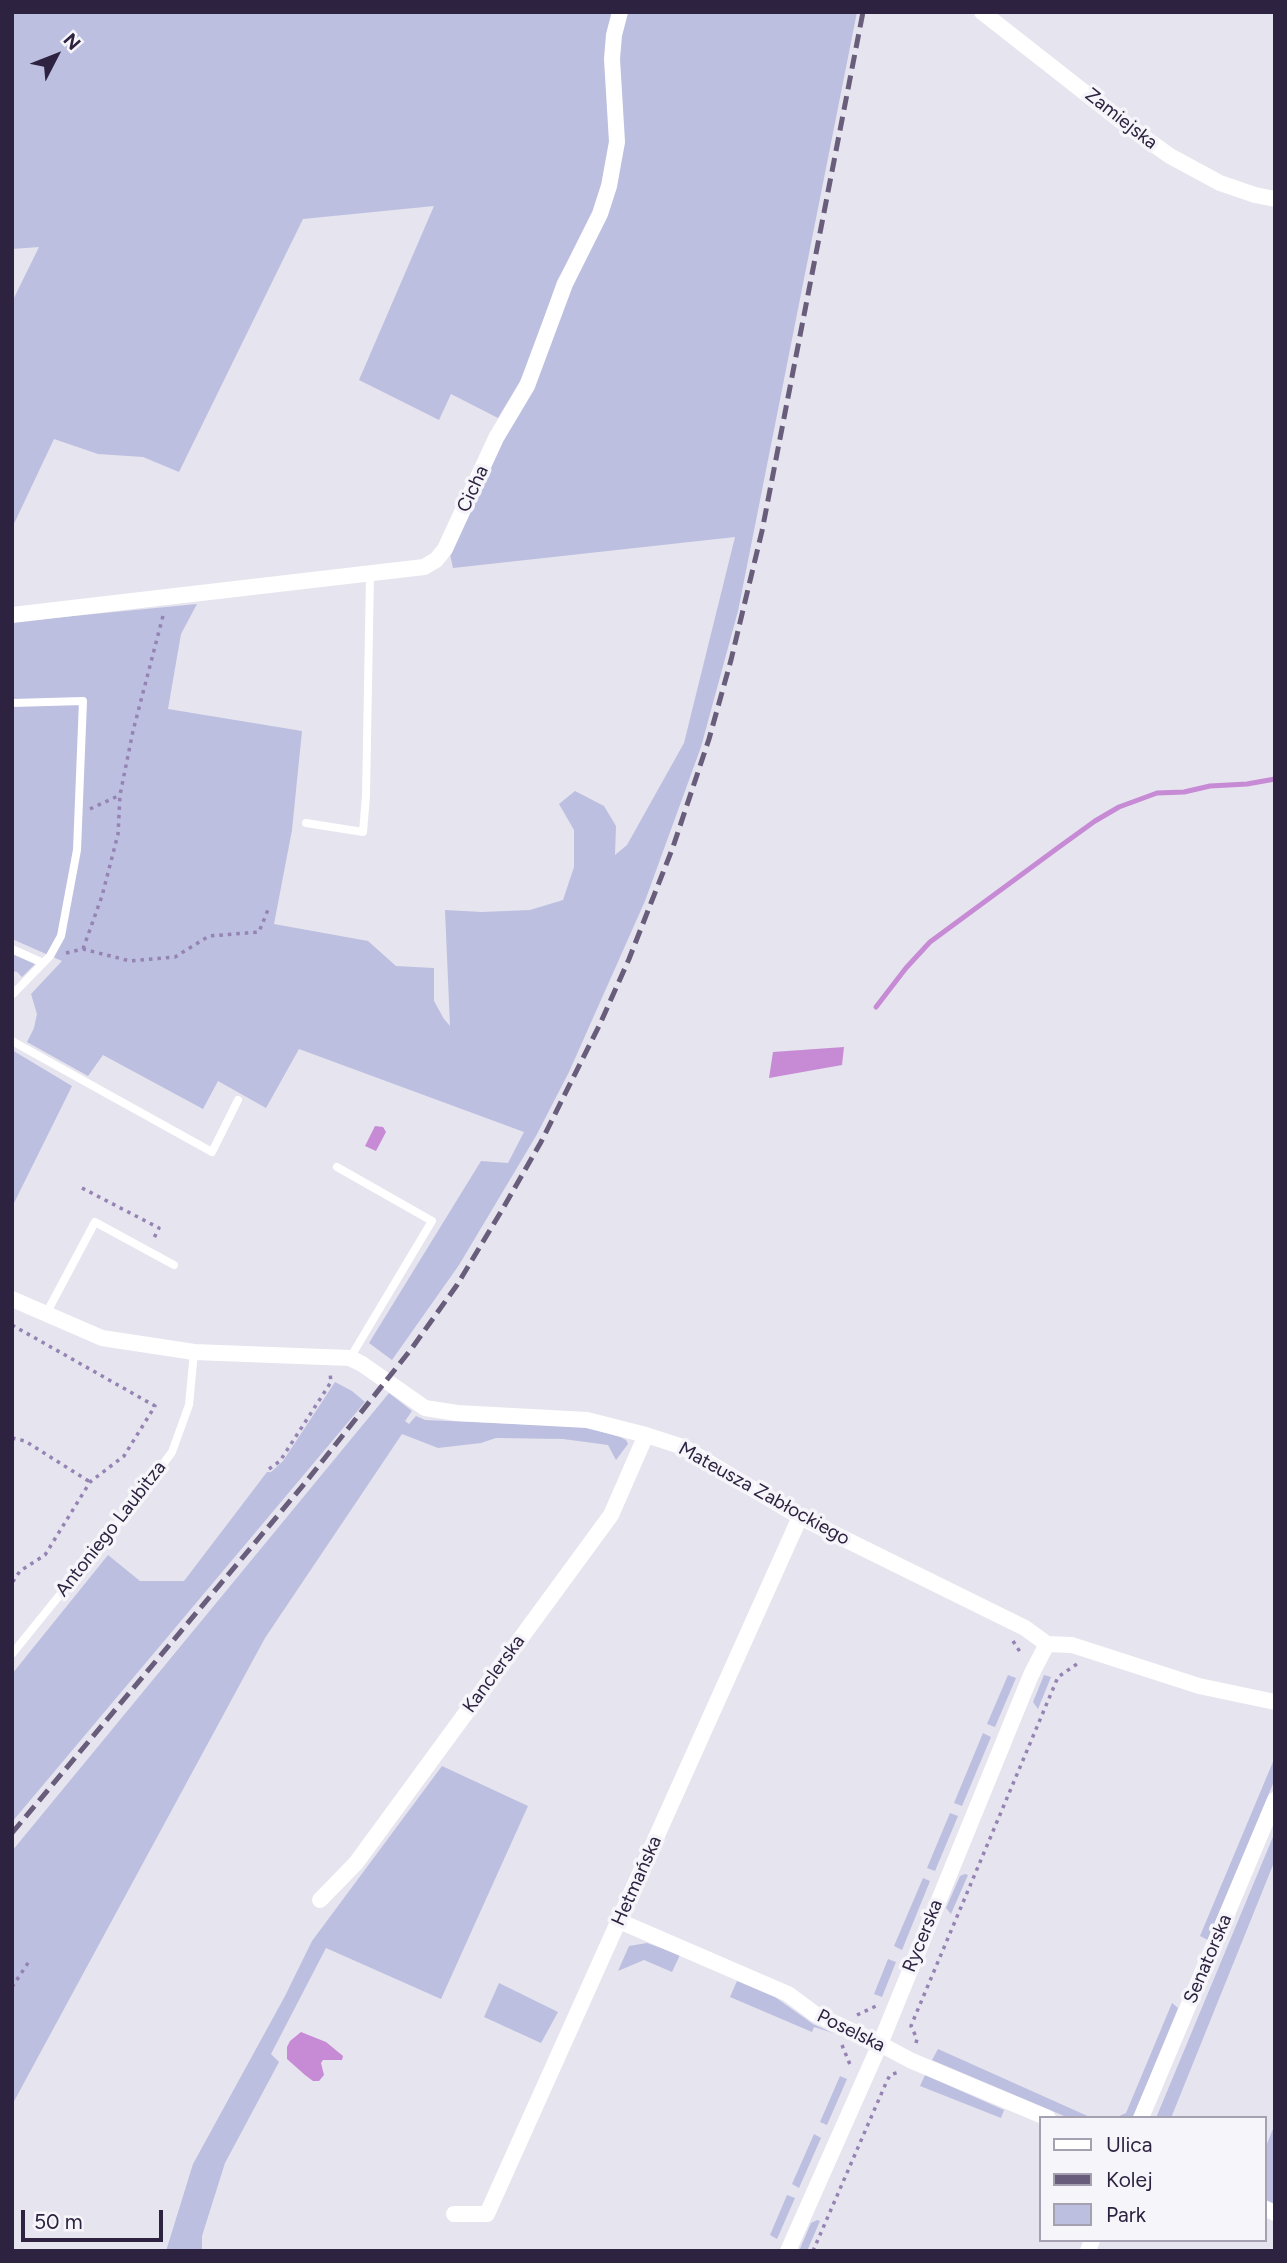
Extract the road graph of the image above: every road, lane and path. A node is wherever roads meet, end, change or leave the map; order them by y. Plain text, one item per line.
1 (620, 12) edge
2 (982, 12) edge
3 (1275, 199) edge
4 (370, 574) junction
5 (168, 597) junction
6 (12, 615) edge
7 (12, 703) edge
8 (120, 795) junction
9 (78, 815) junction
10 (306, 823) dead end
11 (269, 907) dead end
12 (12, 949) edge
13 (83, 949) junction
14 (50, 956) junction
15 (43, 963) junction
16 (12, 995) edge
17 (12, 1041) edge
18 (238, 1100) dead end
19 (337, 1167) dead end
20 (82, 1188) dead end
21 (148, 1251) junction
22 (174, 1265) dead end
23 (12, 1298) edge
24 (47, 1314) junction
25 (12, 1325) edge
26 (194, 1352) junction
27 (330, 1357) junction
28 (356, 1361) junction
29 (646, 1434) junction
30 (12, 1438) edge
31 (269, 1469) dead end
32 (90, 1482) junction
33 (800, 1517) junction
34 (12, 1583) edge
35 (1047, 1644) junction
36 (1092, 1652) junction
37 (12, 1654) edge
38 (1275, 1702) edge
39 (1275, 1800) edge
40 (320, 1900) dead end
41 (619, 1921) junction
42 (30, 1960) dead end
43 (12, 1987) edge
44 (880, 2043) junction
45 (910, 2060) junction
46 (1043, 2116) edge
47 (1142, 2116) edge
48 (454, 2214) dead end
49 (788, 2251) edge
50 (813, 2251) edge

1 - 4 street, Cicha
2 - 3 street, Zamiejska
4 - 5 street, Cicha
4 - 10 lane
5 - 6 street, Cicha
5 - 8 path
7 - 9 lane
8 - 9 path
8 - 13 path
9 - 14 lane
11 - 13 path
12 - 15 lane
13 - 14 path
14 - 15 lane
15 - 16 lane
17 - 18 lane
19 - 28 lane
20 - 21 path
21 - 22 lane
21 - 24 lane
23 - 24 street
24 - 26 street
25 - 32 path
26 - 27 street
26 - 37 lane, Antoniego Laubitza
27 - 28 street
27 - 31 path
28 - 29 street, Mateusza Zabłockiego
29 - 33 street, Mateusza Zabłockiego
29 - 40 street, Kanclerska
30 - 32 path
32 - 34 path
33 - 35 street, Mateusza Zabłockiego
33 - 41 street, Hetmańska
35 - 36 street
35 - 44 street, Rycerska
36 - 38 street
36 - 45 path
39 - 47 street, Senatorska
41 - 44 street, Poselska
41 - 48 street, Hetmańska
42 - 43 path
44 - 45 street, Poselska
44 - 49 street, Rycerska
45 - 46 street, Poselska
45 - 50 path

